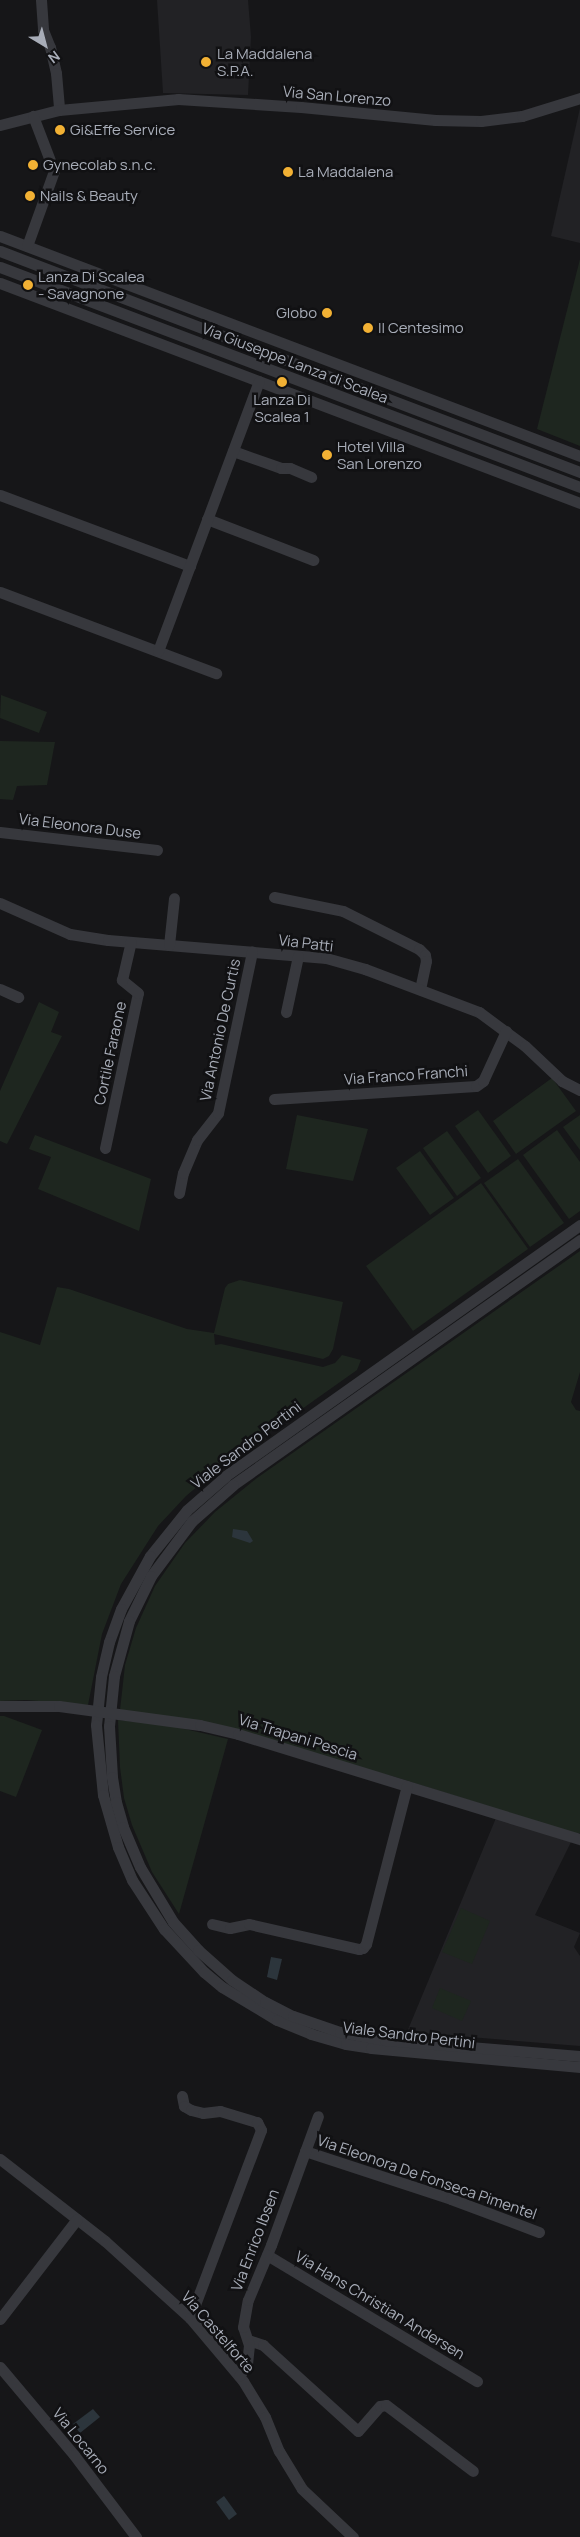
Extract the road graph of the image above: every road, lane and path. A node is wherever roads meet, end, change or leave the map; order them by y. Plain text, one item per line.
1 (41, 0) edge
2 (580, 98) edge
3 (59, 110) junction
4 (33, 116) junction
5 (0, 124) edge
6 (0, 236) edge
7 (27, 246) junction
8 (0, 251) edge
9 (0, 267) edge
10 (0, 283) edge
11 (258, 381) junction
12 (500, 441) junction
13 (550, 444) junction
14 (233, 451) junction
15 (580, 456) edge
16 (580, 472) edge
17 (311, 477) dead end
18 (528, 483) junction
19 (580, 487) edge
20 (0, 495) edge
21 (580, 503) edge
22 (207, 519) junction
23 (314, 560) dead end
24 (190, 566) junction
25 (0, 592) edge
26 (158, 652) junction
27 (216, 673) dead end
28 (0, 832) edge
29 (157, 850) dead end
30 (274, 897) dead end
31 (174, 898) dead end
32 (0, 903) edge
33 (130, 942) junction
34 (169, 945) junction
35 (252, 952) junction
36 (298, 956) junction
37 (420, 988) junction
38 (0, 989) edge
39 (18, 997) dead end
40 (286, 1012) dead end
41 (506, 1031) junction
42 (580, 1090) edge
43 (274, 1098) dead end
44 (105, 1148) dead end
45 (179, 1193) dead end
46 (580, 1225) edge
47 (580, 1240) edge
48 (0, 1706) edge
49 (97, 1711) junction
50 (109, 1713) junction
51 (407, 1786) junction
52 (580, 1839) edge
53 (212, 1924) dead end
54 (580, 2056) edge
55 (580, 2067) edge
56 (182, 2096) dead end
57 (318, 2116) dead end
58 (305, 2151) junction
59 (0, 2159) edge
60 (76, 2219) junction
61 (539, 2232) dead end
62 (267, 2255) junction
63 (190, 2318) junction
64 (0, 2319) edge
65 (248, 2340) junction
66 (0, 2367) edge
67 (239, 2376) junction
68 (477, 2381) dead end
69 (473, 2471) dead end
70 (136, 2537) edge
71 (353, 2537) edge

1 - 3 street
2 - 3 street, Via San Lorenzo
3 - 4 street, Via San Lorenzo
4 - 5 street, Via San Lorenzo
4 - 7 street
6 - 7 street, Via Giuseppe Lanza di Scalea
7 - 13 street, Via Giuseppe Lanza di Scalea
8 - 12 street, Via Giuseppe Lanza di Scalea
9 - 19 street, Via Giuseppe Lanza di Scalea
10 - 11 street, Via Giuseppe Lanza di Scalea
11 - 14 street
11 - 18 street, Via Giuseppe Lanza di Scalea
12 - 13 street, Via Giuseppe Lanza di Scalea
12 - 16 street, Via Giuseppe Lanza di Scalea
13 - 15 street, Via Giuseppe Lanza di Scalea
14 - 17 street
14 - 22 street
18 - 19 street, Via Giuseppe Lanza di Scalea
18 - 21 street, Via Giuseppe Lanza di Scalea
20 - 24 street
22 - 23 street
22 - 24 street
24 - 26 street
25 - 26 street
26 - 27 street
28 - 29 street, Via Eleonora Duse
30 - 37 street
31 - 34 street
32 - 33 street, Via Patti
33 - 34 street, Via Patti
33 - 44 street, Cortile Faraone
34 - 35 street, Via Patti
35 - 36 street, Via Patti
35 - 45 street, Via Antonio De Curtis
36 - 37 street, Via Patti
36 - 40 street
37 - 41 street, Via Patti
38 - 39 street
41 - 42 street, Via Patti
41 - 43 street, Via Franco Franchi
46 - 49 street, Viale Sandro Pertini
47 - 50 street, Viale Sandro Pertini
48 - 49 street, Via Trapani Pescia
49 - 50 street, Via Trapani Pescia
49 - 55 street, Viale Sandro Pertini
50 - 51 street, Via Trapani Pescia
50 - 54 street, Viale Sandro Pertini
51 - 52 street, Via Trapani Pescia
51 - 53 street
56 - 63 street
57 - 58 street, Via Enrico Ibsen
58 - 61 street, Via Eleonora De Fonseca Pimentel
58 - 62 street, Via Enrico Ibsen
59 - 60 street, Via Castelforte
60 - 63 street, Via Castelforte
60 - 64 street
62 - 65 street, Via Enrico Ibsen
62 - 68 street, Via Hans Christian Andersen
63 - 67 street, Via Castelforte
65 - 67 street, Via Enrico Ibsen
65 - 69 street
66 - 70 street, Via Locarno
67 - 71 street, Via Castelforte

